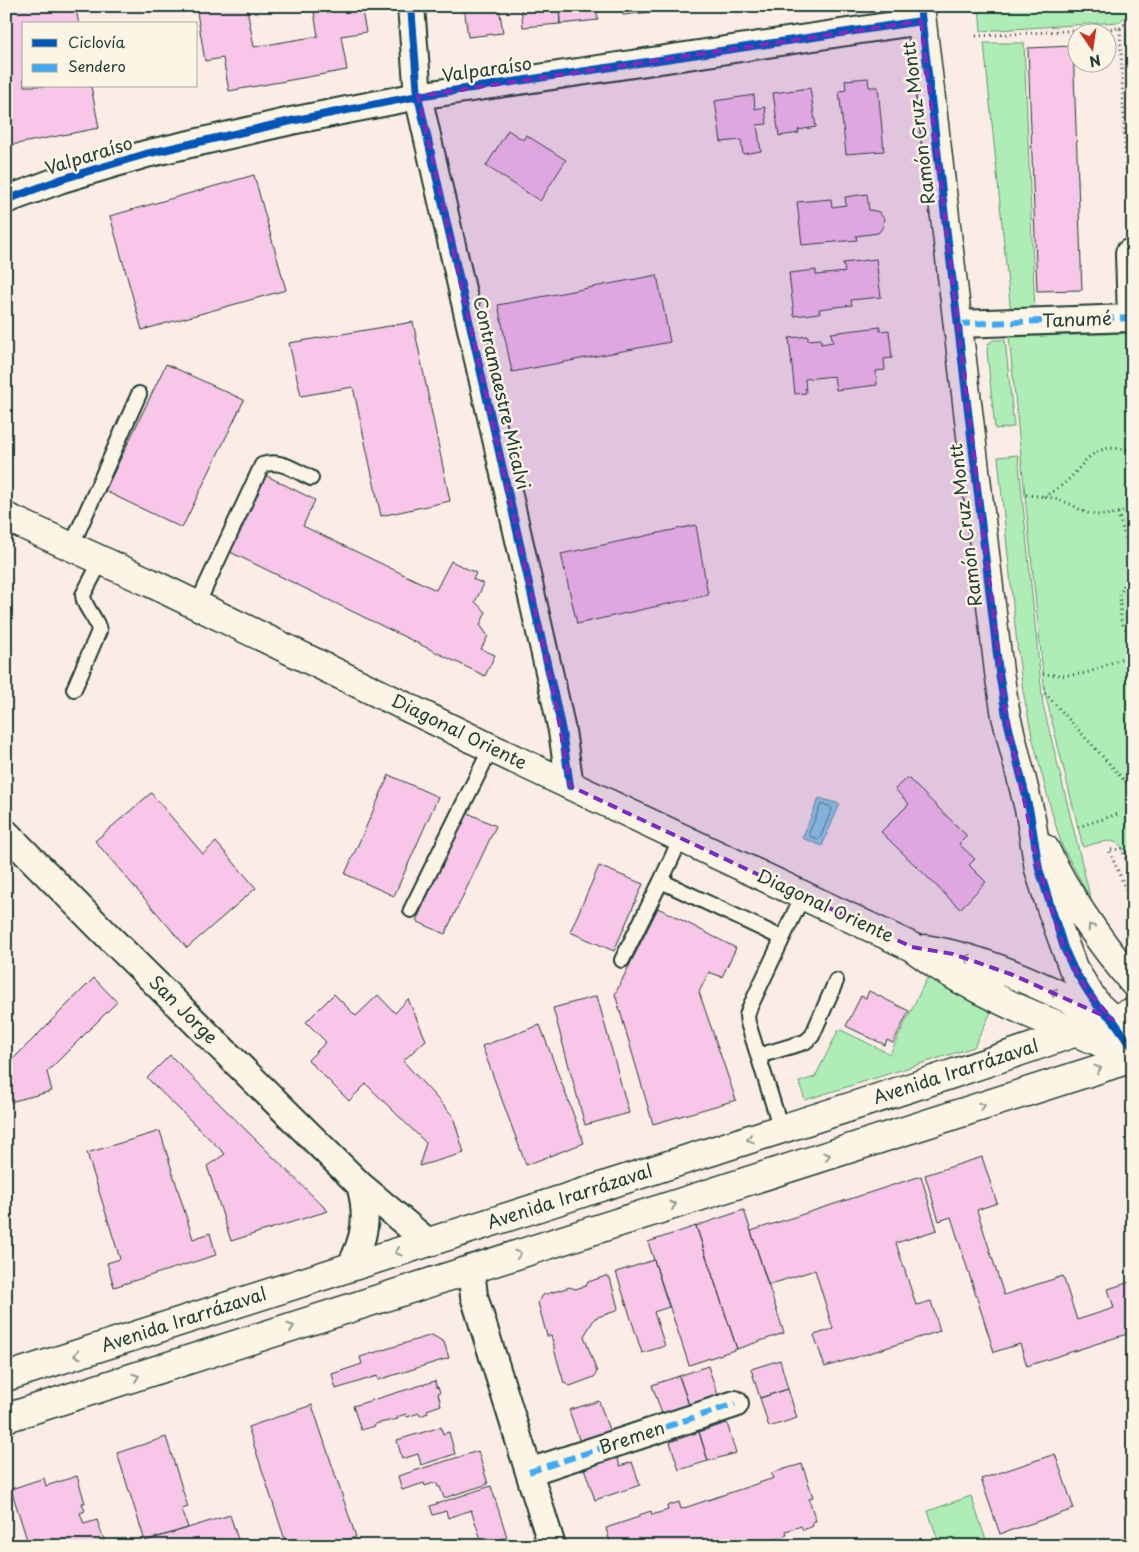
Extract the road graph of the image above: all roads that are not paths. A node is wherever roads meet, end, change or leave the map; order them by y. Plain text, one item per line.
1 (411, 6) edge
2 (921, 14) edge
3 (418, 96) junction
4 (6, 200) edge
5 (1129, 253) dead end
6 (958, 324) junction
7 (139, 394) dead end
8 (311, 478) dead end
9 (6, 517) edge
10 (71, 547) junction
11 (102, 561) junction
12 (197, 605) junction
13 (74, 689) dead end
14 (491, 748) junction
15 (570, 786) junction
16 (1030, 813) junction
17 (6, 833) edge
18 (681, 838) junction
19 (661, 881) junction
20 (803, 895) junction
21 (411, 910) dead end
22 (782, 938) junction
23 (912, 947) junction
24 (622, 960) dead end
25 (836, 981) dead end
26 (1133, 982) edge
27 (1126, 1019) edge
28 (1075, 1032) junction
29 (1133, 1048) edge
30 (758, 1056) junction
31 (1133, 1056) edge
32 (781, 1129) junction
33 (360, 1185) junction
34 (495, 1221) junction
35 (429, 1243) junction
36 (350, 1267) junction
37 (471, 1270) junction
38 (6, 1377) edge
39 (735, 1404) dead end
40 (6, 1418) edge
41 (529, 1472) junction
42 (552, 1546) edge

1 - 3 street, Contramaestre Micalvi
2 - 3 street, Valparaíso
2 - 6 main road, Ramón Cruz Montt
3 - 4 street, Valparaíso
3 - 15 street, Contramaestre Micalvi
5 - 6 street, Tanumé
6 - 16 main road, Ramón Cruz Montt
7 - 10 lane
8 - 12 lane
9 - 10 main road, Diagonal Oriente
10 - 11 main road, Diagonal Oriente
11 - 12 main road, Diagonal Oriente
11 - 13 lane
12 - 14 main road, Diagonal Oriente
14 - 15 main road, Diagonal Oriente
14 - 21 lane
15 - 18 main road, Diagonal Oriente
26 -> 16 main road, Ramón Cruz Montt
16 - 27 main road, Ramón Cruz Montt
17 - 33 street, San Jorge
18 - 19 lane
18 - 20 main road, Diagonal Oriente
19 - 22 lane
19 - 24 lane
20 - 22 lane
20 - 23 main road, Diagonal Oriente
22 - 30 lane
27 -> 23 main road, Diagonal Oriente
23 - 28 main road, Diagonal Oriente
25 - 30 lane
27 - 28 main road, Avenida Irarrázaval
27 - 29 main road, Ramón Cruz Montt
28 - 31 main road, Diagonal Oriente
28 - 32 main road, Avenida Irarrázaval
30 - 32 lane
37 -> 31 main road
32 -> 34 main road, Avenida Irarrázaval
33 - 35 street, San Jorge
33 - 36 street
34 - 35 main road, Avenida Irarrázaval
34 - 37 main road
35 -> 36 main road, Avenida Irarrázaval
36 -> 38 main road, Avenida Irarrázaval
40 -> 37 main road
37 - 41 street
39 - 41 street, Bremen
41 - 42 street

